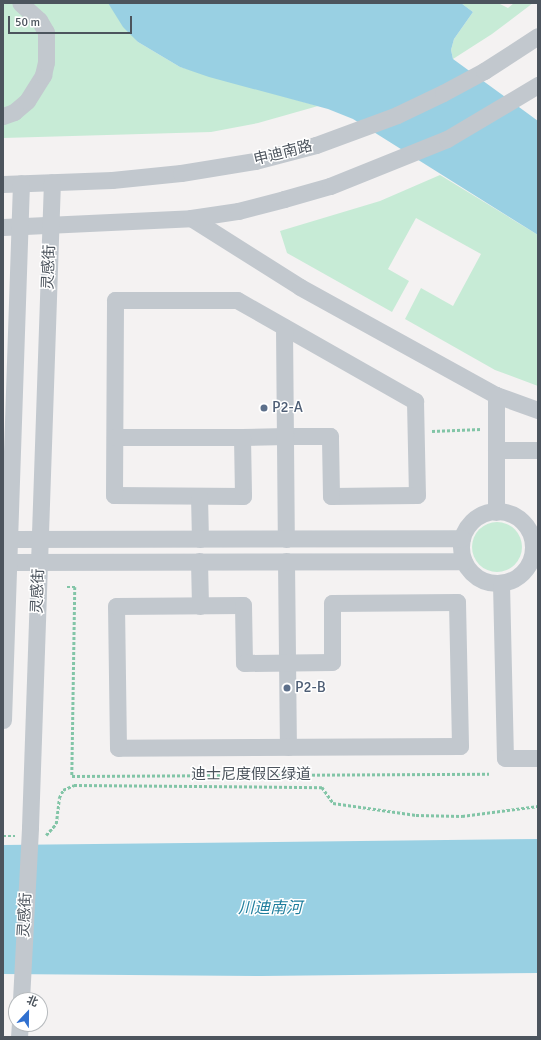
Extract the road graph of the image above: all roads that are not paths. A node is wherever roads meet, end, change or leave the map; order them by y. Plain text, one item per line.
1 (20, 3) edge
2 (538, 36) edge
3 (538, 85) edge
4 (3, 116) edge
5 (52, 182) junction
6 (21, 183) junction
7 (3, 184) edge
8 (191, 218) junction
9 (51, 225) junction
10 (3, 227) edge
11 (21, 227) junction
12 (284, 327) junction
13 (496, 395) junction
14 (538, 410) edge
15 (286, 436) junction
16 (115, 437) junction
17 (242, 437) junction
18 (496, 450) junction
19 (538, 450) edge
20 (199, 496) junction
21 (496, 512) junction
22 (286, 538) junction
23 (462, 538) junction
24 (11, 539) junction
25 (40, 539) junction
26 (200, 539) junction
27 (199, 561) junction
28 (286, 561) junction
29 (464, 561) junction
30 (10, 562) junction
31 (39, 562) junction
32 (500, 583) junction
33 (200, 606) junction
34 (288, 662) junction
35 (3, 720) edge
36 (288, 747) junction
37 (538, 758) edge
38 (21, 992) edge

1 - 4 street
2 - 5 street, 申迪南路
3 - 8 street
5 - 6 street, 申迪南路
5 - 9 street, 灵感街
6 - 7 street, 申迪南路
6 - 11 street, 灵感街
8 - 9 street
8 - 13 street
9 - 11 street
9 - 25 street, 灵感街
10 - 11 street
11 - 24 street, 灵感街
12 - 15 street
12 - 15 street
12 - 16 street
13 - 14 street
13 - 18 street
15 - 17 street
15 - 22 street
16 - 17 street
16 - 20 street
17 - 20 street
18 - 19 street
18 - 21 street
20 - 26 street
21 - 23 street
21 - 32 street
22 - 23 street
22 - 26 street
23 - 29 street
24 - 25 street
24 - 30 street, 灵感街
25 - 26 street
25 - 31 street, 灵感街
27 - 28 street
27 - 31 street
27 - 33 street
28 - 29 street
28 - 34 street
29 - 32 street
30 - 31 street
30 - 35 street, 灵感街
31 - 38 street, 灵感街
32 - 37 street
33 - 34 street
33 - 36 street
34 - 36 street
34 - 36 street

